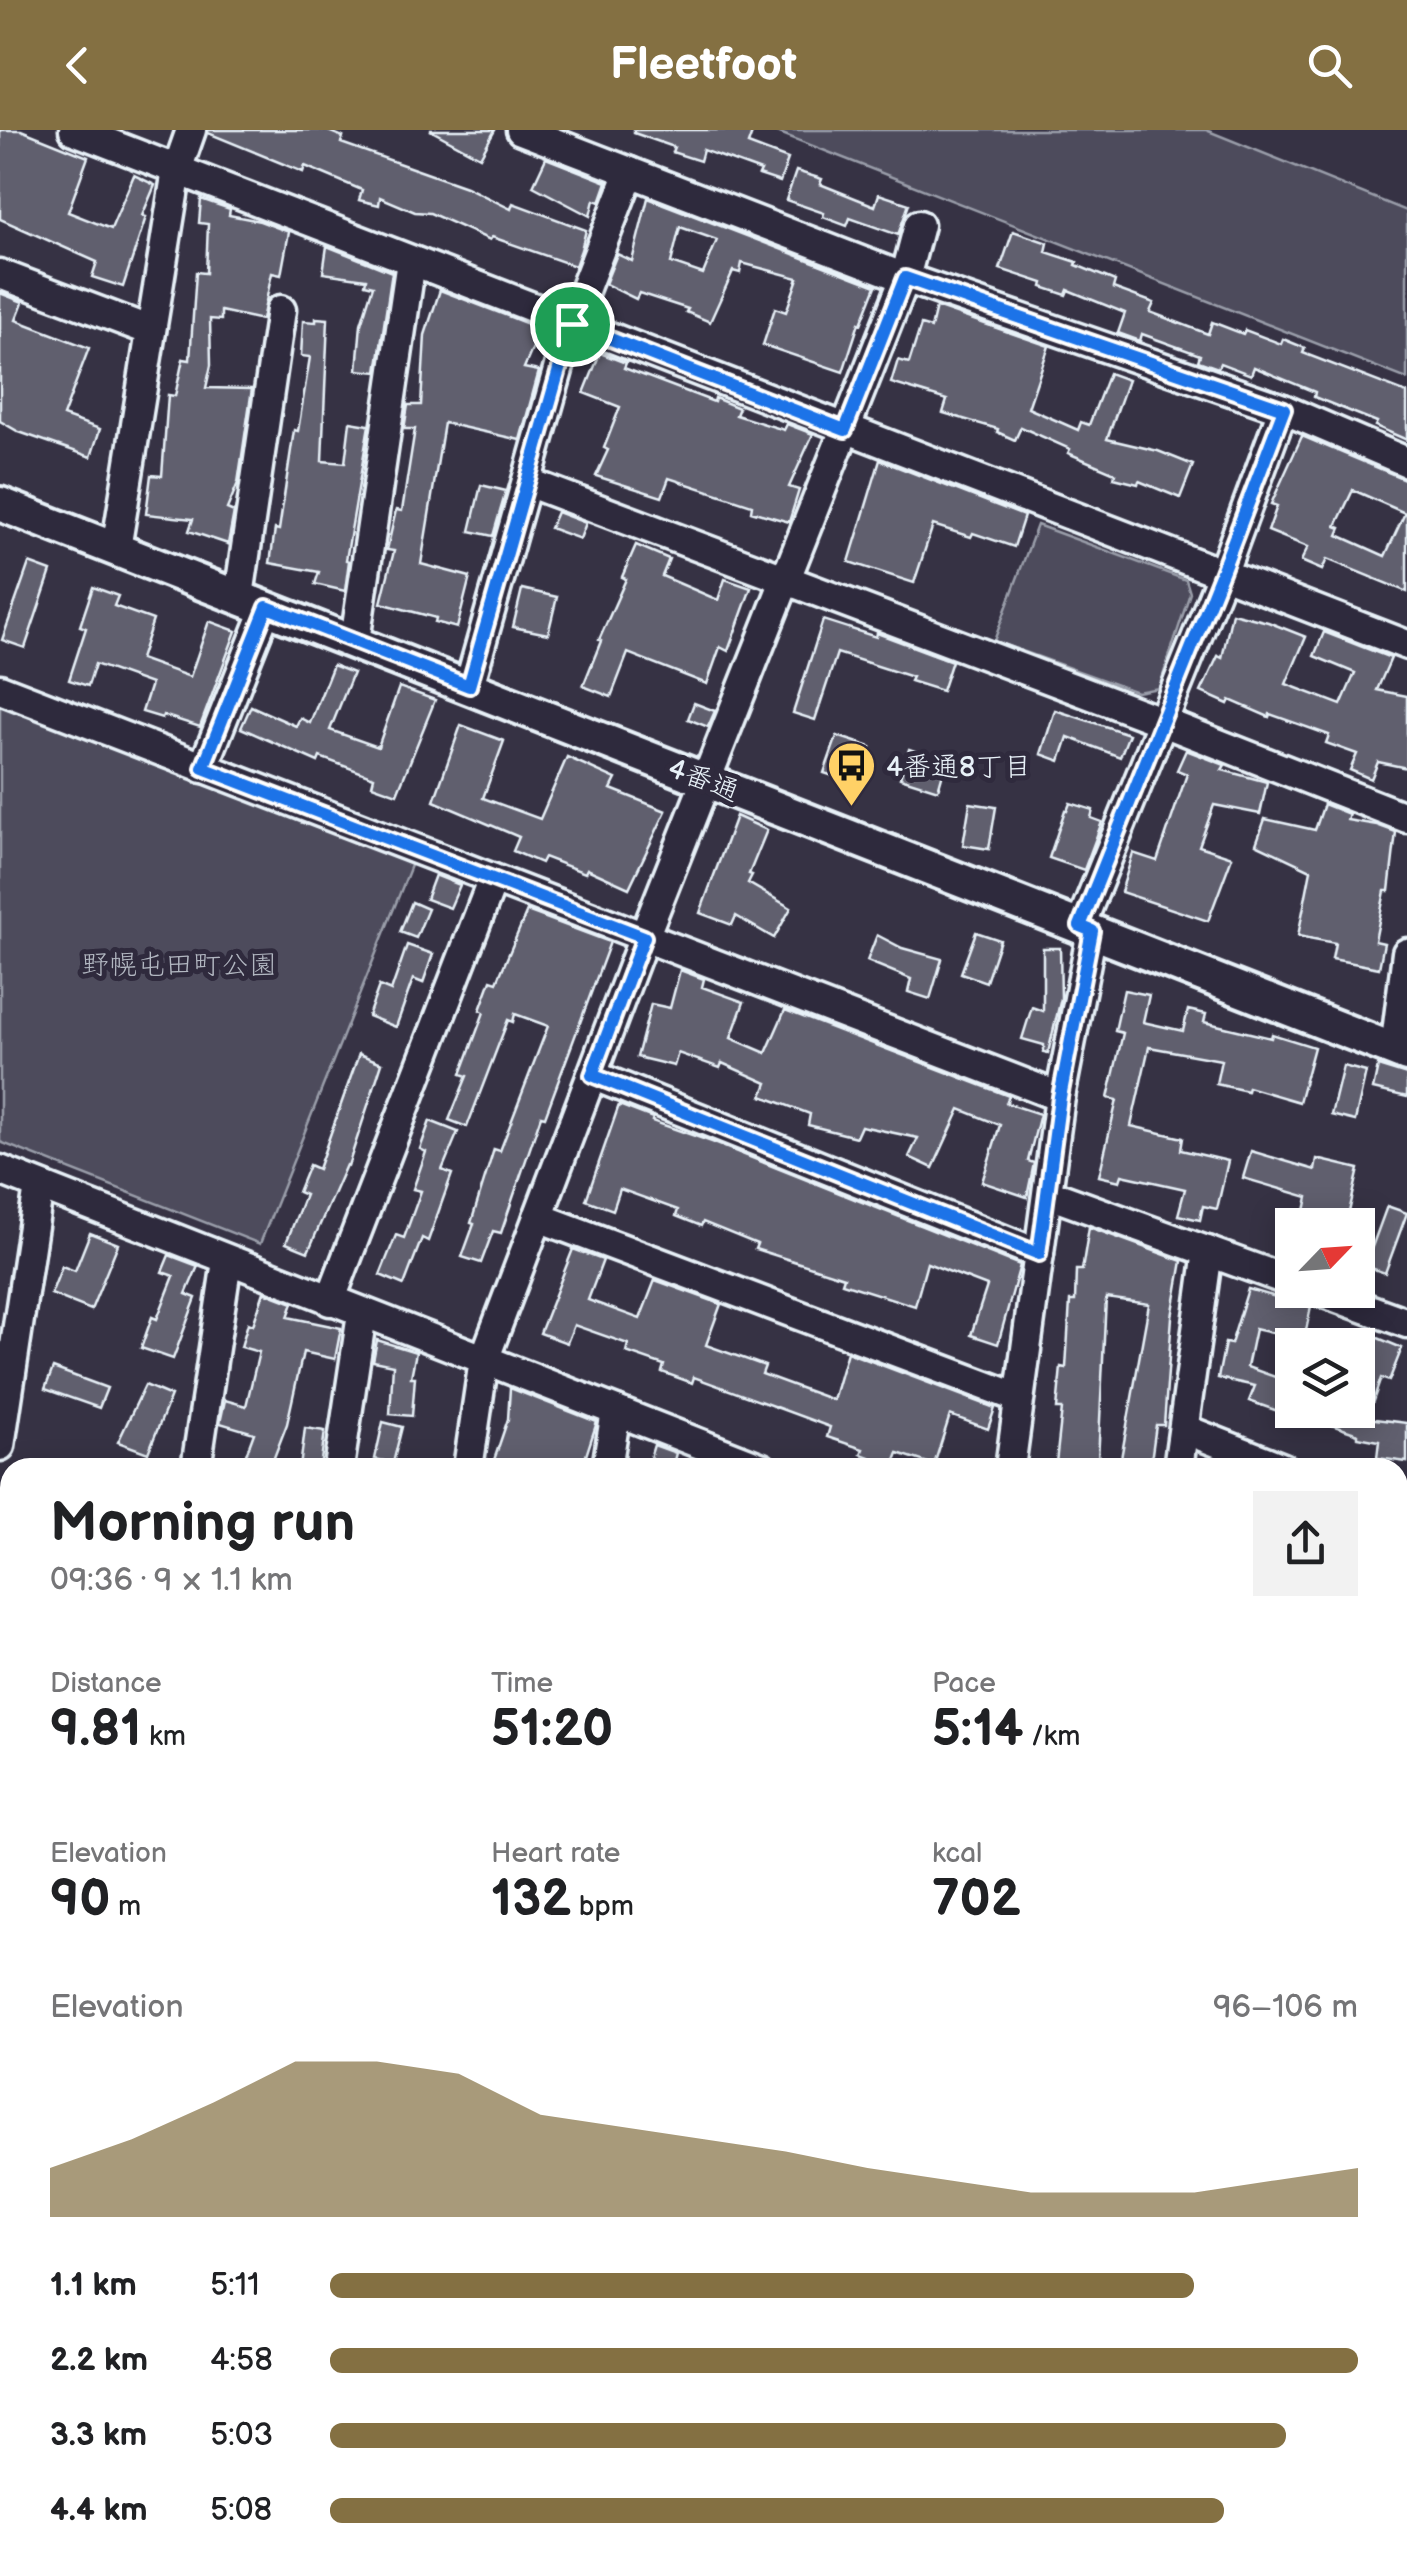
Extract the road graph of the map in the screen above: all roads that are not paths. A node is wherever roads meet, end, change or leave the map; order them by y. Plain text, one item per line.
1 (74, 130) edge
2 (192, 130) edge
3 (521, 130) edge
4 (176, 170) junction
5 (630, 172) junction
6 (920, 224) dead end
7 (411, 261) junction
8 (0, 274) edge
9 (905, 278) junction
10 (282, 310) dead end
11 (572, 324) junction
12 (151, 332) junction
13 (1284, 409) junction
14 (845, 430) junction
15 (1407, 462) edge
16 (527, 482) junction
17 (0, 504) edge
18 (116, 549) junction
19 (1222, 572) junction
20 (786, 580) junction
21 (253, 602) junction
22 (355, 641) junction
23 (1407, 645) edge
24 (469, 686) junction
25 (0, 689) edge
26 (1163, 722) junction
27 (203, 768) junction
28 (706, 780) junction
29 (1407, 818) edge
30 (493, 879) junction
31 (1086, 928) junction
32 (644, 937) junction
33 (1407, 953) edge
34 (1401, 1052) edge
35 (592, 1075) junction
36 (1060, 1097) junction
37 (0, 1170) edge
38 (39, 1186) junction
39 (1048, 1194) junction
40 (538, 1217) junction
41 (1208, 1251) junction
42 (1039, 1254) junction
43 (227, 1261) junction
44 (1275, 1276) edge
45 (330, 1301) junction
46 (1366, 1308) edge
47 (362, 1314) junction
48 (1407, 1323) edge
49 (484, 1360) junction
50 (1020, 1398) junction
51 (616, 1411) junction
52 (1184, 1429) junction
53 (0, 1446) edge
54 (197, 1458) edge
55 (340, 1458) edge
56 (469, 1458) edge
57 (608, 1458) edge
58 (736, 1458) edge
59 (1011, 1458) edge
60 (1180, 1458) edge
61 (1258, 1458) edge

1 - 4 street
2 - 4 street
3 - 5 street
4 - 7 street
4 - 12 street
5 - 9 street
5 - 11 street
6 - 9 street
7 - 11 street
7 - 22 street
8 - 12 street
9 - 13 street
9 - 14 street
10 - 21 street
11 - 14 street
11 - 16 street
12 - 18 street
13 - 15 street
13 - 19 street
14 - 19 street
14 - 20 street
16 - 20 street
16 - 24 street
17 - 18 street, 4番通
18 - 21 street, 4番通
19 - 23 street
19 - 26 street
20 - 26 street
20 - 28 street
21 - 22 street, 4番通
21 - 27 street
22 - 24 street, 4番通
24 - 28 street, 4番通
25 - 27 street
26 - 29 street
26 - 31 street
27 - 30 street
28 - 31 street, 4番通
28 - 32 street
30 - 32 street
30 - 45 street
31 - 34 street, 4番通
31 - 36 street
32 - 35 street
32 - 36 street
33 - 34 street
35 - 40 street
35 - 42 street
36 - 39 street
37 - 38 street
38 - 43 street
38 - 53 street
39 - 41 street
39 - 42 street
40 - 49 street
40 - 50 street
41 - 44 street
41 - 52 street
42 - 50 street
43 - 45 street
43 - 54 street
45 - 47 street
46 - 48 street
47 - 49 street
47 - 55 street
49 - 51 street
49 - 56 street
50 - 59 street
51 - 57 street
51 - 58 street
52 - 60 street
52 - 61 street

